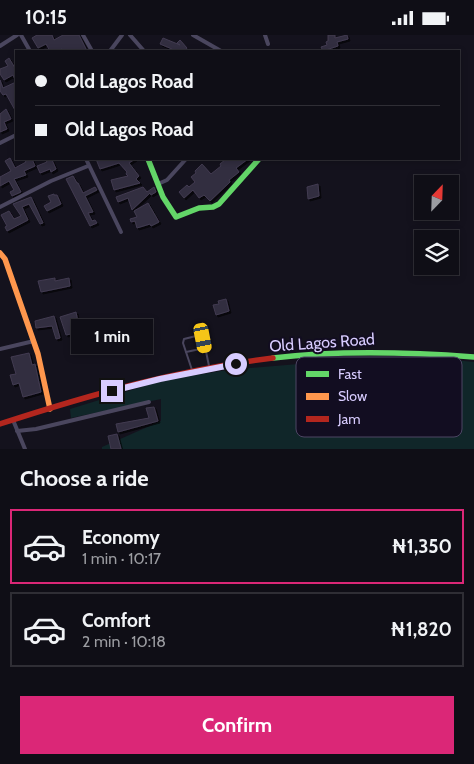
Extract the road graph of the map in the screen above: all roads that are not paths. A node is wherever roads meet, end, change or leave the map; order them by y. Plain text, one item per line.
1 (17, 35) edge
2 (21, 35) edge
3 (84, 35) edge
4 (122, 35) edge
5 (130, 35) edge
6 (193, 35) edge
7 (265, 35) edge
8 (268, 44) dead end
9 (0, 46) edge
10 (29, 50) edge
11 (92, 50) edge
12 (111, 50) edge
13 (143, 50) edge
14 (219, 50) edge
15 (15, 136) edge
16 (0, 143) edge
17 (86, 160) edge
18 (148, 160) edge
19 (185, 160) edge
20 (258, 160) edge
21 (88, 166) junction
22 (158, 185) junction
23 (0, 207) edge
24 (121, 232) dead end
25 (0, 253) edge
26 (34, 341) junction
27 (205, 348) junction
28 (0, 349) edge
29 (186, 352) junction
30 (474, 357) edge
31 (209, 368) junction
32 (192, 373) junction
33 (148, 402) dead end
34 (50, 409) junction
35 (12, 420) junction
36 (0, 424) edge
37 (17, 431) junction
38 (25, 449) edge

1 - 9 street
2 - 10 street
3 - 11 street
4 - 12 street
5 - 13 street
6 - 14 street
7 - 8 street
15 - 16 street
17 - 21 street
18 - 22 main road
19 - 22 street
20 - 22 main road
21 - 23 street
21 - 24 street
25 - 26 main road
26 - 28 street
26 - 34 main road
27 - 29 lane
27 - 29 lane
27 - 31 lane
29 - 32 lane
30 - 31 main road, Old Lagos Road
31 - 32 main road, Old Lagos Road
32 - 34 main road, Old Lagos Road
33 - 37 street
34 - 35 main road, Old Lagos Road
35 - 36 main road, Old Lagos Road
35 - 37 street
37 - 38 street

